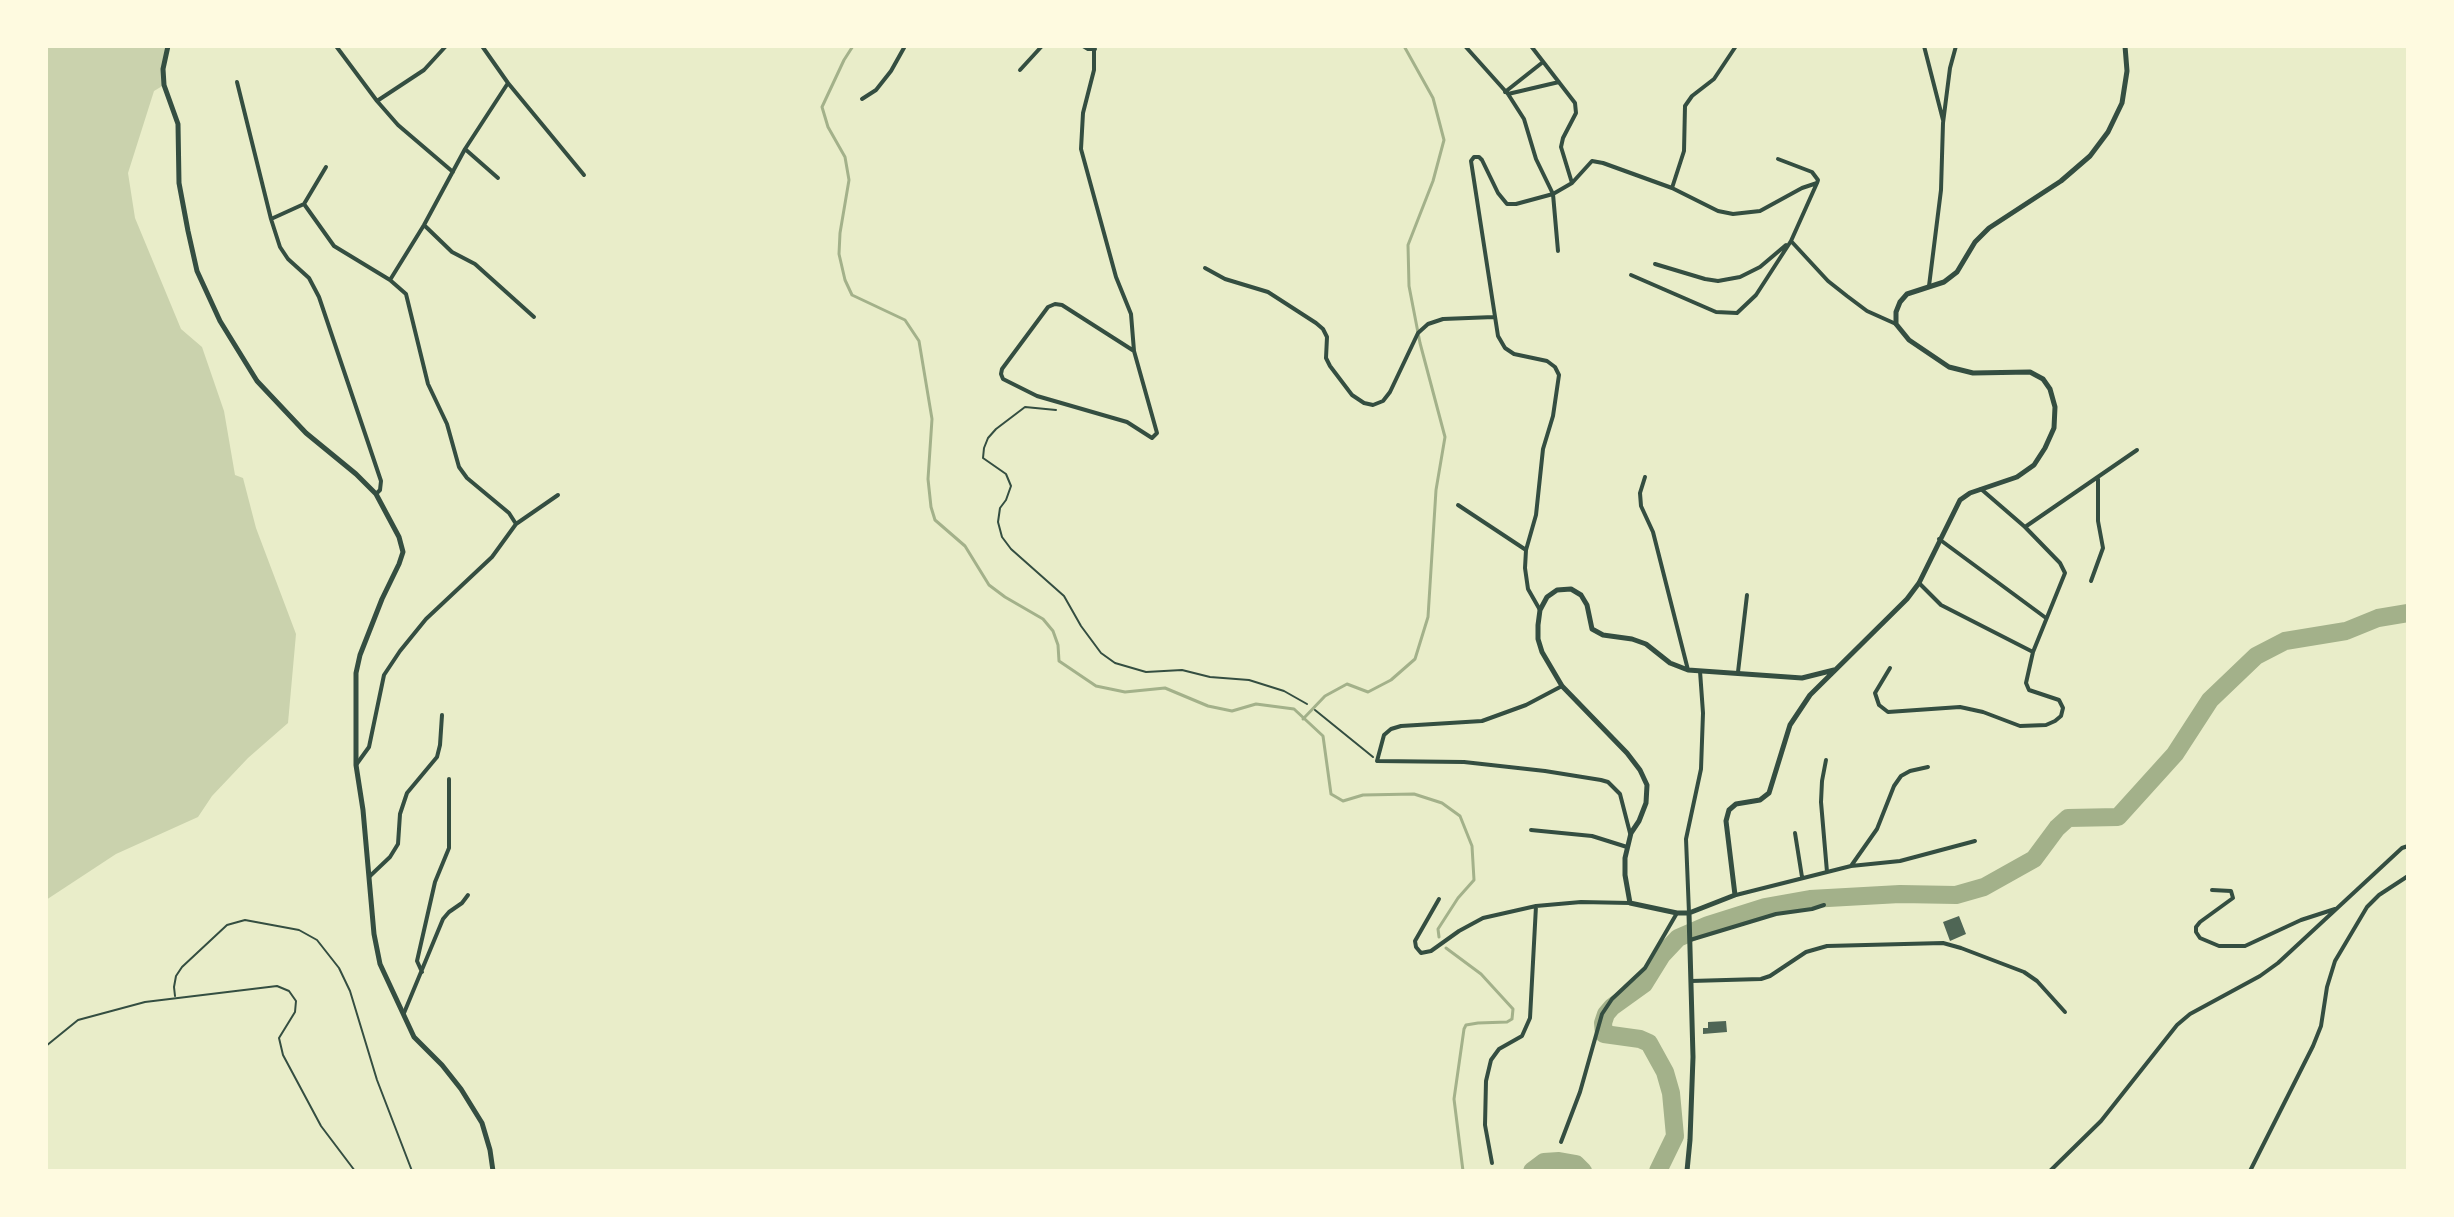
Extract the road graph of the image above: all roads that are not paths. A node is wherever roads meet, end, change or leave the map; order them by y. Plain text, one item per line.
1 (168, 46) edge
2 (336, 46) edge
3 (446, 46) edge
4 (482, 46) edge
5 (905, 46) edge
6 (1042, 46) edge
7 (1083, 46) edge
8 (1465, 46) edge
9 (1531, 46) edge
10 (1736, 46) edge
11 (1924, 46) edge
12 (1956, 46) edge
13 (2125, 46) edge
14 (1094, 48) edge
15 (1543, 62) junction
16 (1020, 70) dead end
17 (237, 82) dead end
18 (1559, 82) junction
19 (508, 83) junction
20 (1507, 93) junction
21 (862, 99) dead end
22 (377, 101) junction
23 (1943, 123) junction
24 (465, 149) junction
25 (1778, 159) dead end
26 (326, 167) dead end
27 (453, 172) junction
28 (584, 175) dead end
29 (498, 178) dead end
30 (1572, 183) junction
31 (1817, 183) junction
32 (1672, 188) junction
33 (1553, 194) junction
34 (304, 204) junction
35 (271, 219) junction
36 (424, 225) junction
37 (1791, 241) junction
38 (1558, 251) dead end
39 (1655, 264) dead end
40 (1205, 268) dead end
41 (1631, 275) dead end
42 (390, 280) junction
43 (1929, 286) junction
44 (534, 317) dead end
45 (1494, 317) junction
46 (1896, 324) junction
47 (1134, 351) junction
48 (2137, 450) dead end
49 (1645, 477) dead end
50 (2098, 479) junction
51 (1981, 489) junction
52 (376, 494) junction
53 (558, 495) dead end
54 (1458, 505) dead end
55 (516, 524) junction
56 (2025, 527) junction
57 (1939, 539) junction
58 (1526, 550) junction
59 (2091, 581) dead end
60 (1919, 583) junction
61 (1747, 595) dead end
62 (1540, 610) junction
63 (2046, 618) junction
64 (2033, 652) junction
65 (1890, 668) dead end
66 (1688, 670) junction
67 (1834, 670) junction
68 (1700, 671) junction
69 (1738, 672) junction
70 (1562, 686) junction
71 (442, 715) dead end
72 (1826, 760) dead end
73 (356, 765) junction
74 (1928, 767) dead end
75 (449, 779) dead end
76 (1531, 830) dead end
77 (1631, 833) junction
78 (1795, 833) dead end
79 (1975, 841) dead end
80 (2408, 846) edge
81 (1627, 847) junction
82 (1851, 866) junction
83 (1827, 872) junction
84 (370, 876) junction
85 (2408, 876) edge
86 (1802, 877) junction
87 (2212, 890) dead end
88 (468, 895) dead end
89 (1735, 895) junction
90 (1439, 899) dead end
91 (1630, 903) junction
92 (1824, 905) dead end
93 (1536, 906) junction
94 (2337, 908) junction
95 (1677, 913) junction
96 (1689, 913) junction
97 (1690, 942) junction
98 (422, 972) junction
99 (1691, 981) junction
100 (176, 997) junction
101 (2065, 1012) dead end
102 (403, 1015) junction
103 (46, 1046) edge
104 (1561, 1142) dead end
105 (1492, 1163) dead end
106 (355, 1171) edge
107 (412, 1171) edge
108 (493, 1171) edge
109 (1687, 1171) edge
110 (2050, 1171) edge
111 (2250, 1171) edge

1 - 52 street
2 - 22 street
3 - 22 street
4 - 19 street
5 - 21 street
6 - 16 street
7 - 14 street
8 - 20 street
9 - 15 street
10 - 32 street
11 - 23 street
12 - 23 street
13 - 43 street
14 - 47 street
15 - 18 street
15 - 20 street
17 - 35 street
18 - 20 street
18 - 30 street
19 - 24 street
19 - 28 street
20 - 33 street
22 - 27 street
23 - 43 street
24 - 27 street
24 - 29 street
25 - 31 street
26 - 34 street
27 - 36 street
30 - 32 street
30 - 33 street
31 - 32 street
31 - 37 street
33 - 38 street
33 - 45 street
34 - 35 street
34 - 42 street
35 - 52 street
36 - 42 street
36 - 44 street
37 - 39 street
37 - 41 street
37 - 46 street
40 - 45 street
42 - 55 street
43 - 46 street
45 - 58 street
46 - 51 street
47 - 47 street
48 - 50 street
49 - 66 street
50 - 56 street
50 - 59 street
51 - 56 street
51 - 57 street
52 - 73 street
53 - 55 street
54 - 58 street
55 - 73 street
56 - 63 street
57 - 60 street
57 - 63 street
58 - 62 street
60 - 64 street
60 - 67 street
61 - 69 street
62 - 66 street
62 - 70 street
63 - 64 street
64 - 65 street
66 - 68 street
67 - 69 street
67 - 89 street
68 - 69 street
68 - 96 street
70 - 77 street
70 - 77 street
71 - 84 street
72 - 83 street
73 - 84 street
74 - 82 street
75 - 98 street
76 - 81 street
77 - 81 street
78 - 86 street
79 - 82 street
80 - 94 street
81 - 91 street
82 - 83 street
83 - 86 street
84 - 102 street
85 - 111 street
86 - 89 street
87 - 94 street
88 - 98 street
89 - 96 street
90 - 93 street
91 - 93 street
91 - 95 street
92 - 97 street
93 - 105 street
94 - 110 street
95 - 96 street
95 - 104 street
96 - 97 street
97 - 99 street
98 - 102 street
99 - 101 street
99 - 109 street
100 - 103 lane
100 - 106 lane
100 - 107 lane
102 - 108 street

